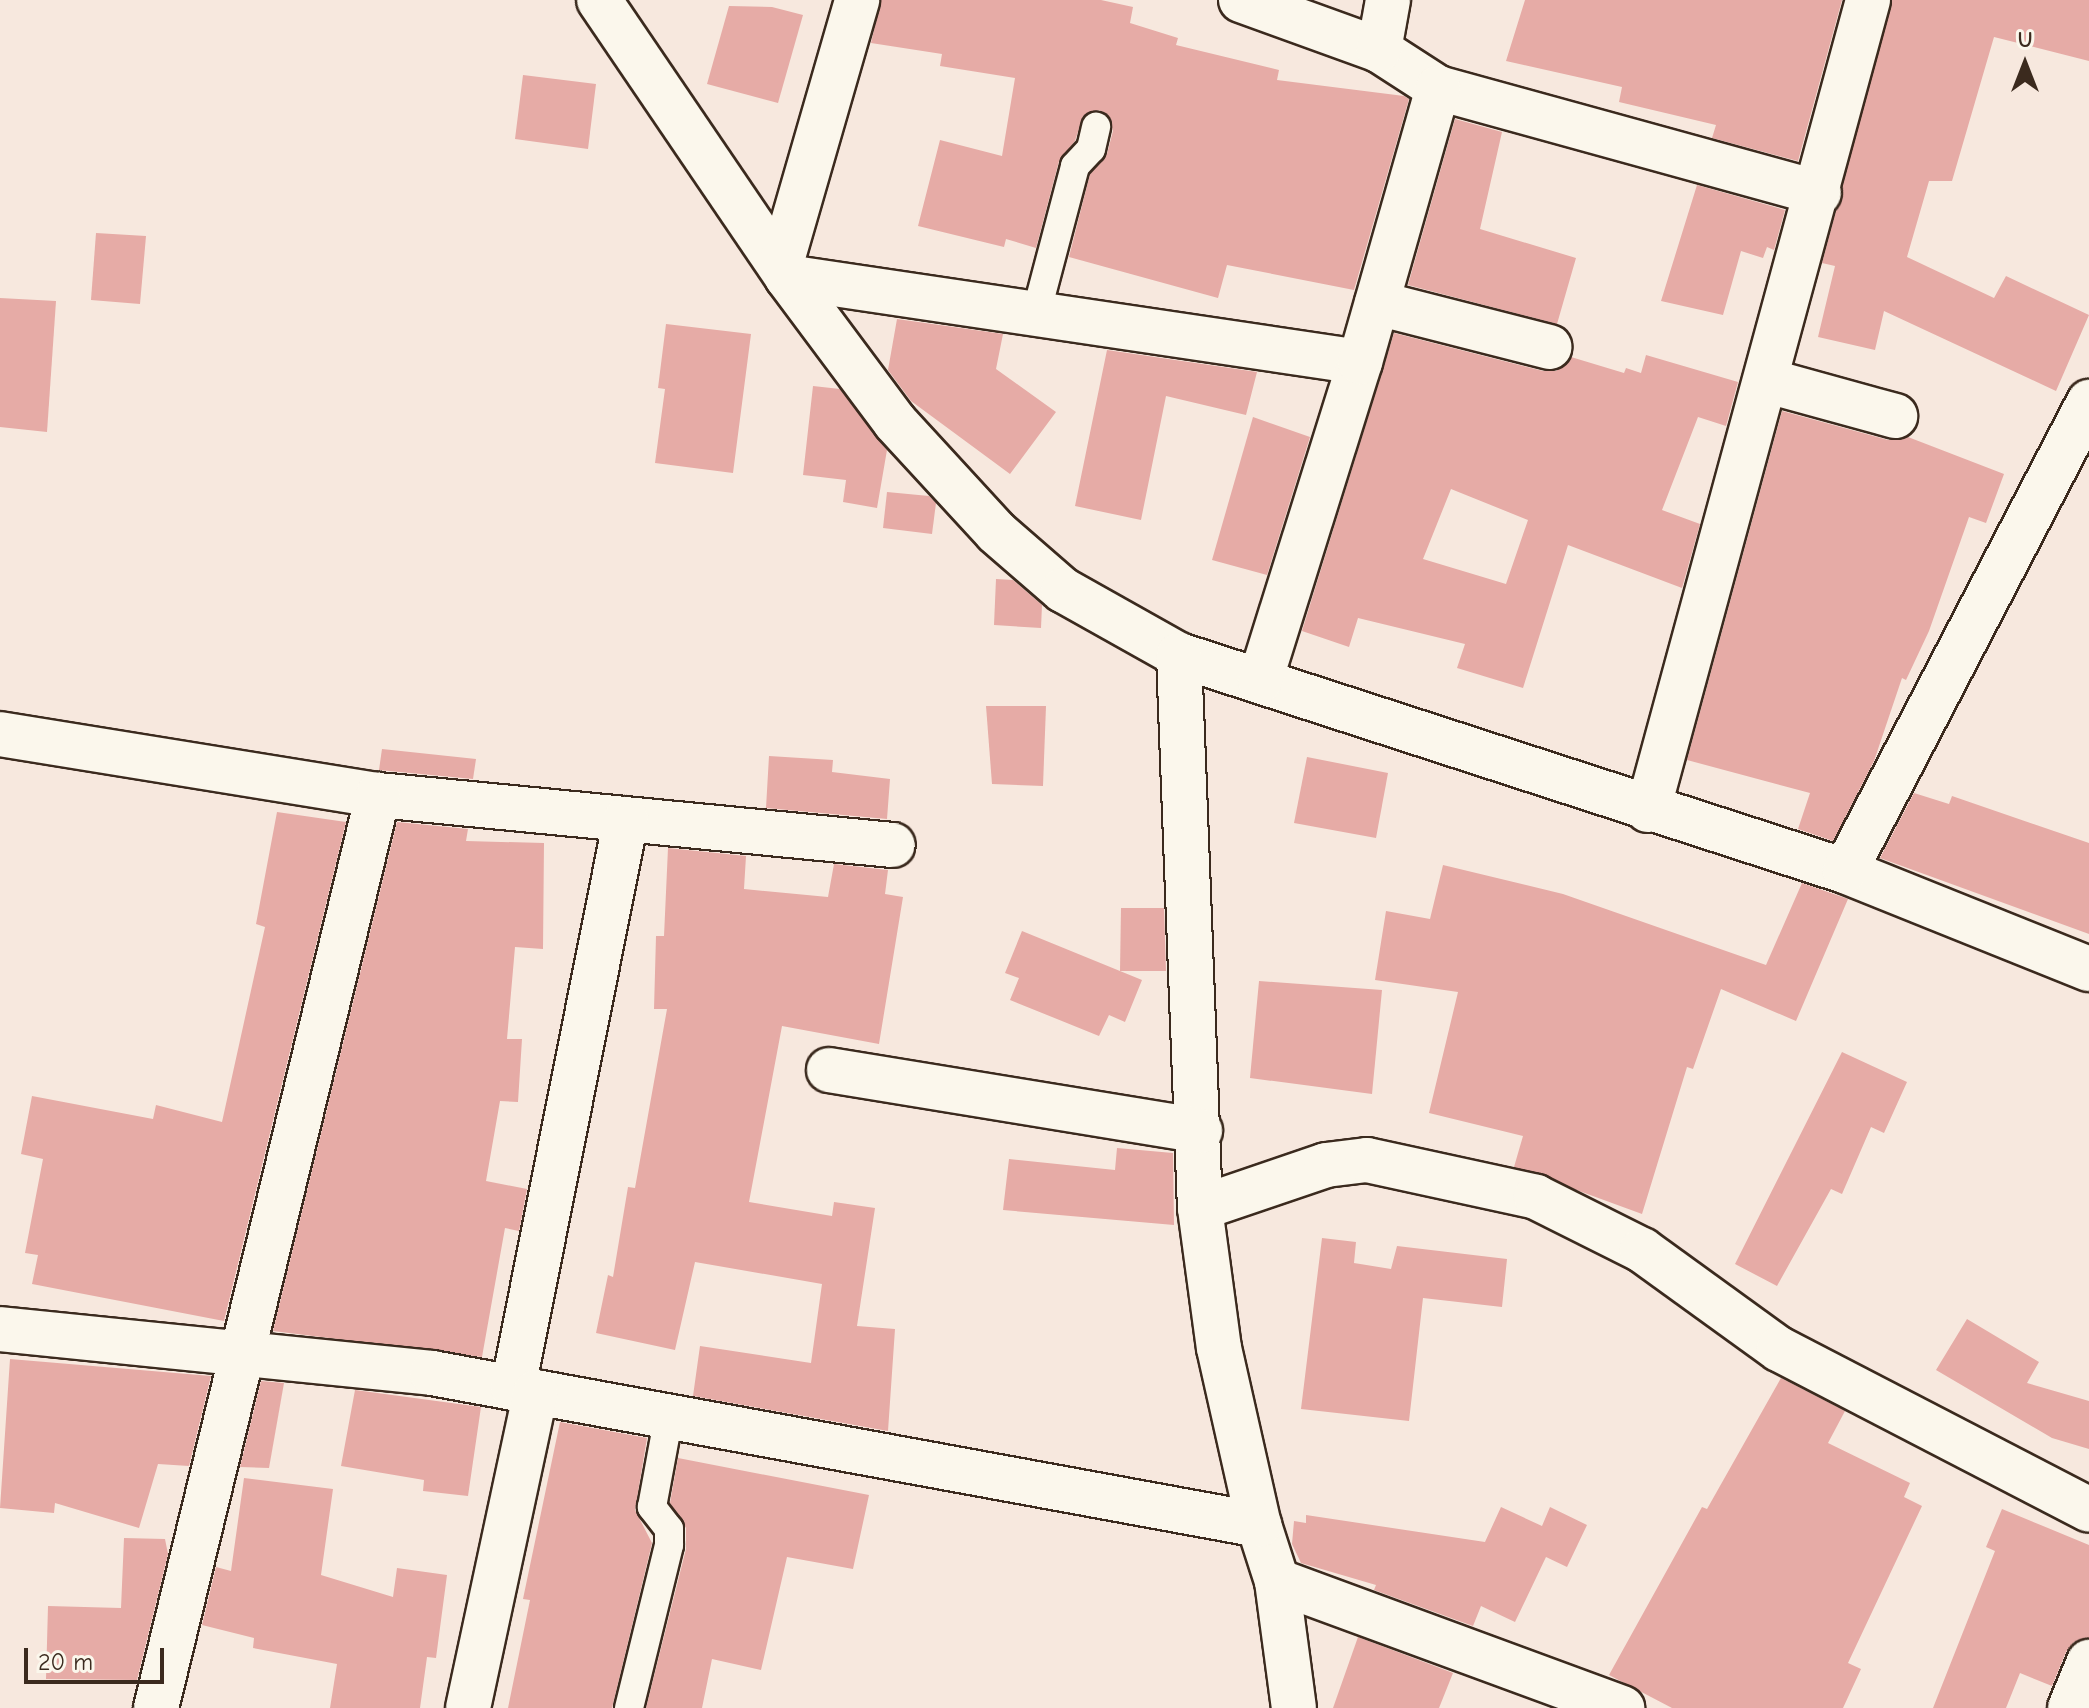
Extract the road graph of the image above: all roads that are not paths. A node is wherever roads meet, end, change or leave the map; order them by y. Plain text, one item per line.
1 (599, 0) edge
2 (857, 0) edge
3 (1241, 0) edge
4 (1388, 0) edge
5 (1868, 0) edge
6 (1379, 50) junction
7 (1438, 88) junction
8 (1096, 127) dead end
9 (1819, 193) junction
10 (784, 271) junction
11 (1377, 303) junction
12 (1036, 314) junction
13 (1549, 347) dead end
14 (1360, 362) junction
15 (1768, 381) junction
16 (2089, 402) edge
17 (1895, 416) dead end
18 (1179, 655) junction
19 (1260, 681) junction
20 (7, 734) edge
21 (378, 795) junction
22 (1648, 810) junction
23 (626, 819) junction
24 (893, 845) dead end
25 (1845, 871) junction
26 (2089, 969) edge
27 (829, 1070) dead end
28 (1200, 1131) junction
29 (1200, 1208) junction
30 (0, 1329) edge
31 (246, 1352) junction
32 (524, 1390) junction
33 (669, 1415) junction
34 (2089, 1510) edge
35 (1259, 1525) junction
36 (1277, 1581) junction
37 (2089, 1662) edge
38 (156, 1708) edge
39 (468, 1708) edge
40 (629, 1708) edge
41 (1294, 1708) edge
42 (1622, 1708) edge
43 (2070, 1708) edge

1 - 10 street
2 - 10 street
3 - 6 street
4 - 6 street
5 - 9 street
6 - 7 street
7 - 9 street
7 - 11 street
8 - 12 lane
9 - 15 street
10 - 12 street
10 - 18 street
11 - 13 street
11 - 14 street
12 - 14 street
14 - 19 street
15 - 17 street
15 - 22 street
16 - 25 street
18 - 19 street
18 - 28 street
19 - 22 street
20 - 21 street
21 - 23 street
21 - 31 street
22 - 25 street
23 - 24 street
23 - 32 street
25 - 26 street
27 - 28 street
28 - 29 street
29 - 34 street
29 - 35 street
30 - 31 street
31 - 32 street
31 - 38 street
32 - 33 street
32 - 39 street
33 - 35 street
33 - 40 lane
35 - 36 street
36 - 41 street
36 - 42 street
37 - 43 street

